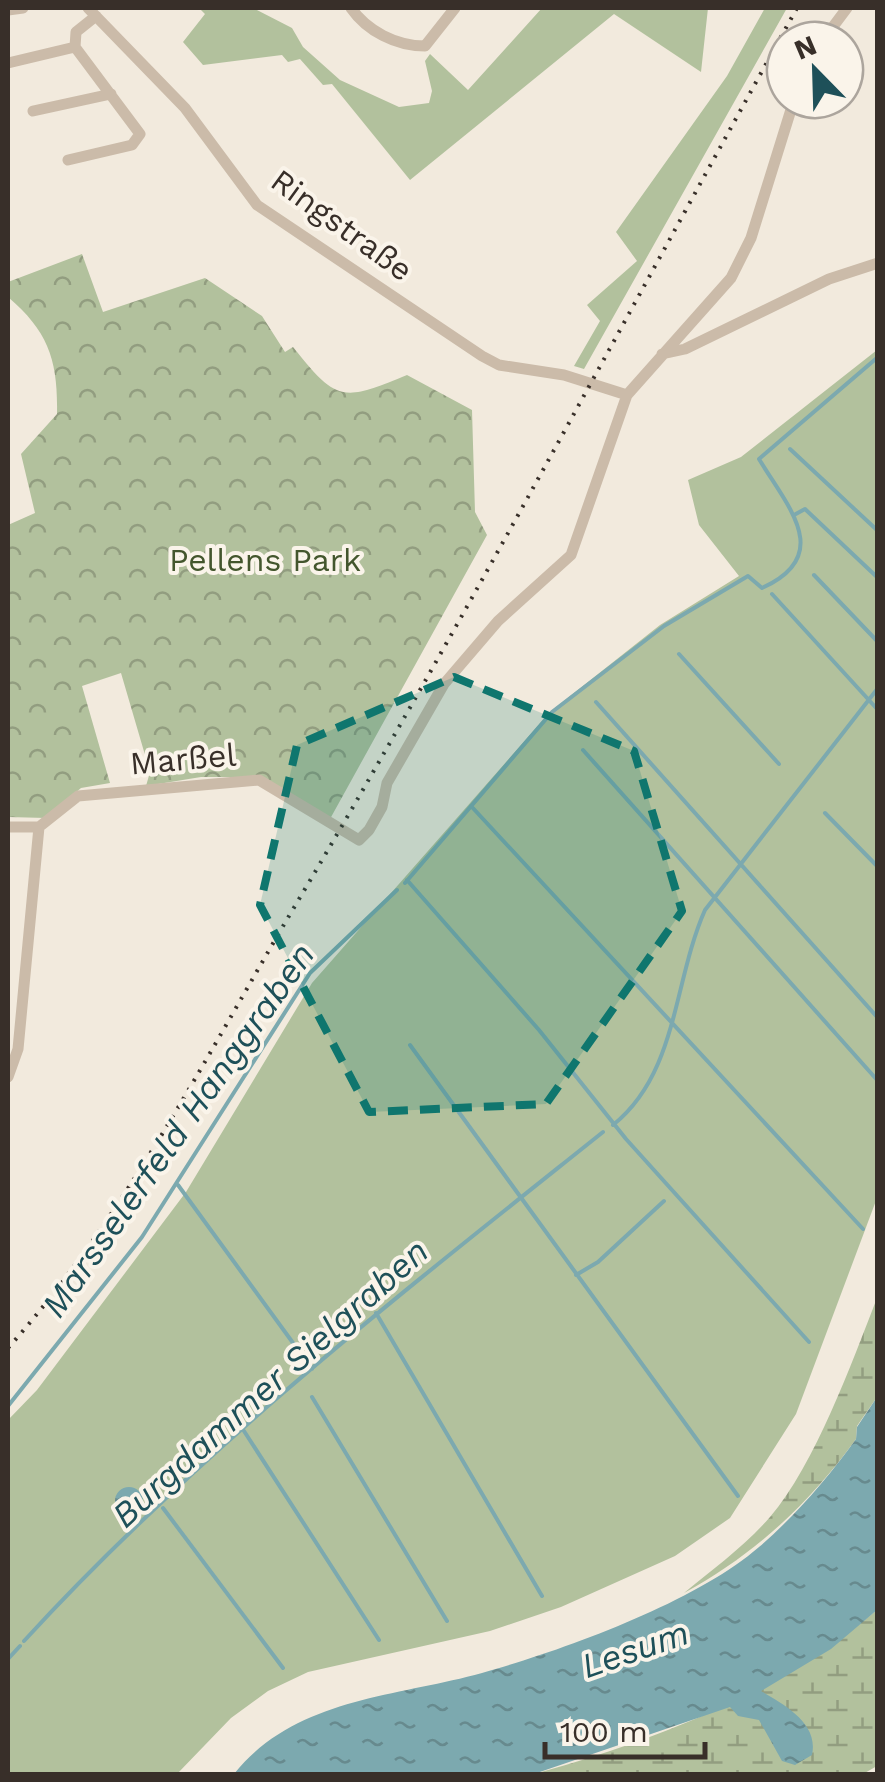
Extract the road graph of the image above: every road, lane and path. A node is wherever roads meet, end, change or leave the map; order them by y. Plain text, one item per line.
1 (23, 8) edge
2 (351, 8) edge
3 (456, 8) edge
4 (8, 10) edge
5 (92, 12) edge
6 (75, 47) junction
7 (8, 63) edge
8 (111, 94) junction
9 (33, 111) dead end
10 (788, 120) edge
11 (68, 160) dead end
12 (878, 262) edge
13 (662, 354) junction
14 (627, 395) junction
15 (8, 827) edge
16 (39, 828) junction
17 (14, 1009) edge
18 (8, 1077) edge

1 - 4 street
2 - 3 street
5 - 6 street
5 - 14 street, Ringstraße
6 - 7 street
6 - 8 street
8 - 9 street
8 - 11 street
10 - 13 street
12 - 13 street
13 - 14 street
14 - 16 street, Marßel
15 - 16 street
16 - 17 street
17 - 18 street

